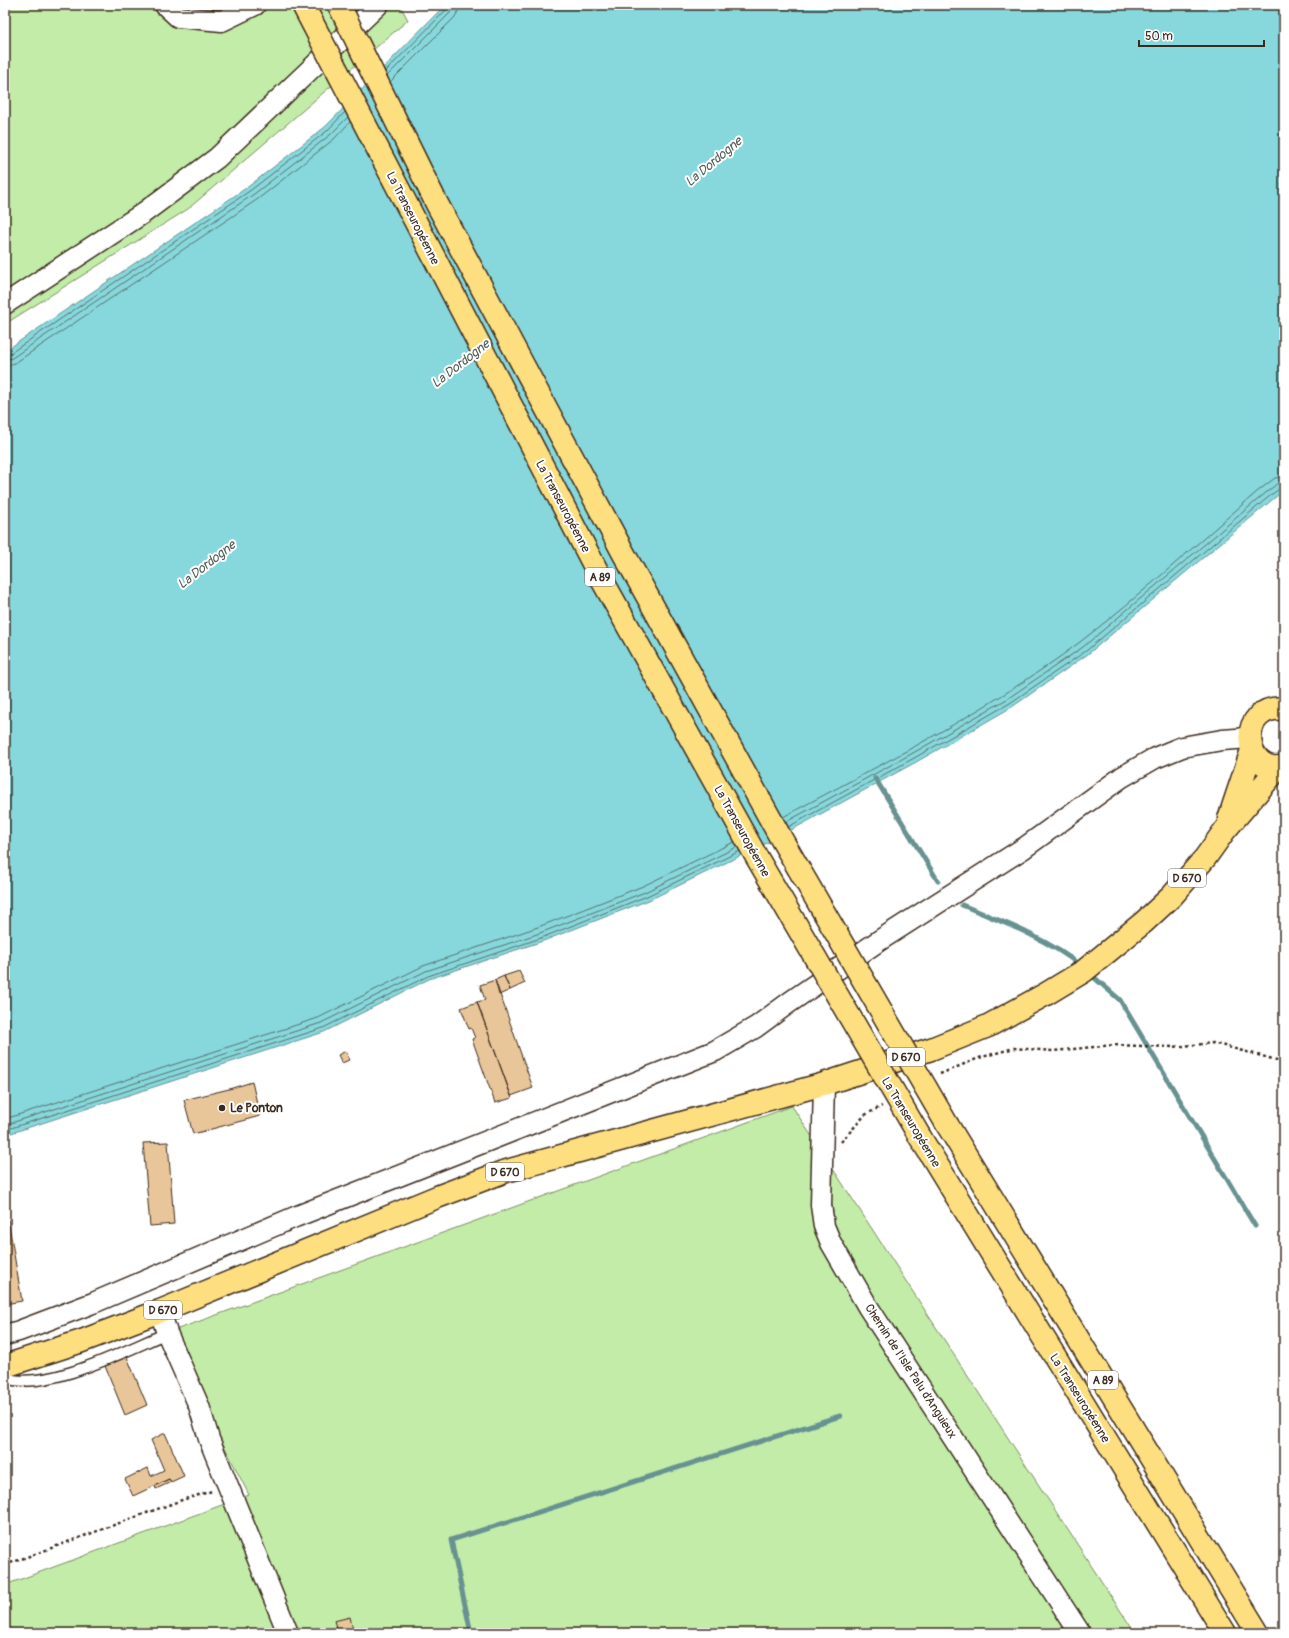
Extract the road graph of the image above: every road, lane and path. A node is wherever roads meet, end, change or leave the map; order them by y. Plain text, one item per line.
1 (165, 5) edge
2 (255, 5) edge
3 (303, 5) edge
4 (339, 5) edge
5 (378, 5) edge
6 (5, 304) edge
7 (1282, 706) edge
8 (1251, 744) junction
9 (1281, 767) edge
10 (1225, 830) junction
11 (1284, 1062) edge
12 (939, 1075) dead end
13 (824, 1084) junction
14 (886, 1104) dead end
15 (839, 1143) dead end
16 (160, 1311) junction
17 (167, 1333) junction
18 (5, 1335) edge
19 (5, 1366) edge
20 (5, 1378) edge
21 (228, 1486) junction
22 (5, 1566) edge
23 (288, 1633) edge
24 (1080, 1633) edge
25 (1225, 1633) edge
26 (1258, 1633) edge

1 - 2 street
3 - 25 main road, La Transeuropéenne / A 89, bridge
4 - 26 main road, A 89, bridge
5 - 6 street
7 - 8 main road
8 - 9 main road
8 - 10 main road, D 670
8 - 18 street
9 - 10 main road, D 670
10 - 13 main road, D 670
11 - 12 path
13 - 16 main road, D 670
13 - 24 street, Chemin de l'Isle Palu d’Anguieux
14 - 15 path
16 - 17 street
16 - 19 main road, D 670
17 - 20 lane
17 - 21 street
21 - 22 path
21 - 23 street

